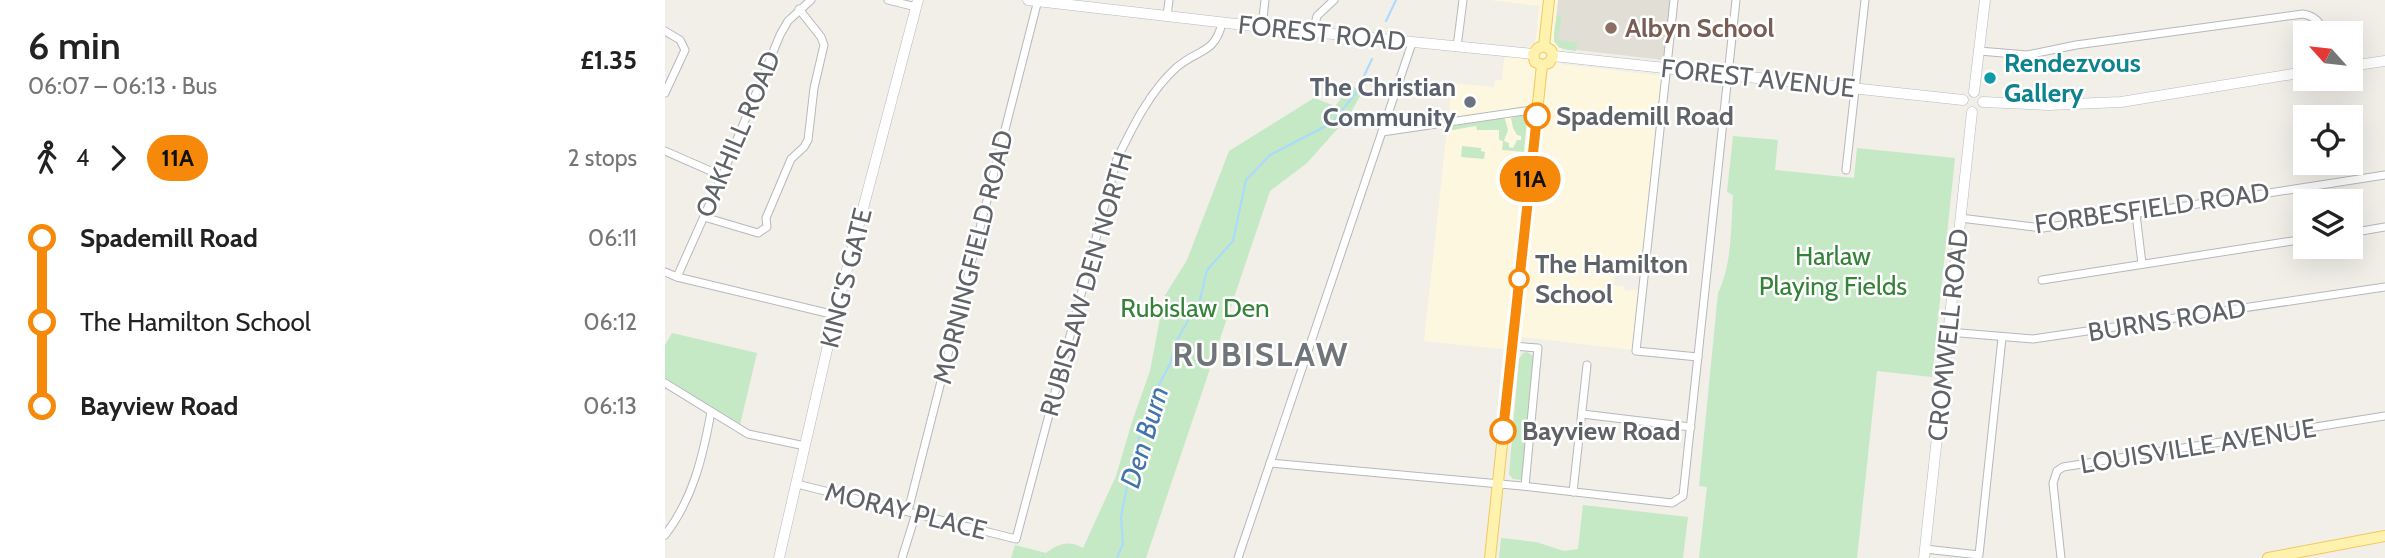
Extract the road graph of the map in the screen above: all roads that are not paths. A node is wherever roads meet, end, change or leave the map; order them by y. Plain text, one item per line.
1 (811, 0) edge
2 (888, 0) edge
3 (1169, 0) edge
4 (1265, 0) edge
5 (1334, 0) edge
6 (1463, 0) edge
7 (1549, 0) edge
8 (1674, 0) edge
9 (1736, 0) edge
10 (1865, 0) edge
11 (1985, 0) edge
12 (1035, 1) edge
13 (917, 4) edge
14 (799, 9) junction
15 (1167, 16) junction
16 (2318, 21) edge
17 (1222, 23) junction
18 (1262, 27) junction
19 (665, 31) edge
20 (1313, 32) junction
21 (1412, 43) junction
22 (1544, 46) junction
23 (1457, 47) junction
24 (1979, 51) junction
25 (1533, 54) junction
26 (1553, 56) junction
27 (2385, 61) edge
28 (2363, 64) edge
29 (1542, 65) junction
30 (1666, 69) junction
31 (2293, 74) edge
32 (1729, 75) junction
33 (1855, 89) junction
34 (1974, 92) junction
35 (665, 93) edge
36 (1963, 100) junction
37 (1983, 102) junction
38 (1538, 108) junction
39 (1972, 112) junction
40 (1382, 132) junction
41 (665, 151) edge
42 (1846, 170) dead end
43 (2385, 174) edge
44 (722, 176) junction
45 (2136, 214) junction
46 (704, 217) junction
47 (1960, 218) junction
48 (2385, 227) edge
49 (2363, 231) edge
50 (2293, 241) edge
51 (2142, 264) junction
52 (665, 272) edge
53 (677, 277) junction
54 (2042, 280) dead end
55 (2385, 287) edge
56 (835, 315) junction
57 (1948, 332) junction
58 (2003, 338) junction
59 (1512, 346) junction
60 (1698, 357) junction
61 (1587, 365) dead end
62 (665, 383) edge
63 (711, 412) junction
64 (1582, 414) junction
65 (2385, 416) edge
66 (1691, 427) junction
67 (805, 446) junction
68 (1270, 463) junction
69 (797, 484) junction
70 (1497, 485) junction
71 (1525, 486) junction
72 (1573, 492) junction
73 (912, 512) junction
74 (665, 535) edge
75 (2385, 536) edge
76 (1016, 538) joint
77 (1924, 553) edge
78 (779, 558) edge
79 (902, 558) edge
80 (1238, 558) edge
81 (1490, 558) edge
82 (2061, 558) edge
83 (2268, 558) edge

1 - 14 street, OAKHILL ROAD
2 - 13 street
3 - 15 street
4 - 18 street
5 - 20 street
6 - 23 street
7 - 22 main road
8 - 30 street
9 - 32 street
10 - 33 street
11 - 24 street
12 - 15 street, FOREST ROAD
12 - 73 street, MORNINGFIELD ROAD
13 - 56 street, KING'S GATE
14 - 44 street, OAKHILL ROAD
14 - 46 street
15 - 17 street, FOREST ROAD
16 - 24 street
17 - 18 street, FOREST ROAD
17 - 76 street, RUBISLAW DEN NORTH
18 - 20 street, FOREST ROAD
19 - 35 street
20 - 21 street, FOREST ROAD
21 - 23 street, FOREST ROAD
21 - 40 street
22 - 25 main road
22 - 26 main road
23 - 25 street, FOREST ROAD
24 - 34 street
25 - 29 main road
26 - 29 main road
26 - 30 street, FOREST AVENUE
27 - 28 street
29 - 38 main road
30 - 32 street, FOREST AVENUE
30 - 60 street
31 - 37 street
32 - 33 street, FOREST AVENUE
32 - 60 street
33 - 36 street, FOREST AVENUE
33 - 42 street
34 - 36 street
34 - 37 street
36 - 39 street
37 - 39 street
38 - 40 street
38 - 59 main road
39 - 47 street, CROMWELL ROAD
40 - 68 street
41 - 44 street
43 - 45 street, FORBESFIELD ROAD
44 - 46 street, OAKHILL ROAD
45 - 47 street, FORBESFIELD ROAD
45 - 51 street
46 - 53 street, OAKHILL ROAD
47 - 57 street, CROMWELL ROAD
48 - 49 street
50 - 51 street
51 - 54 street
52 - 53 street
53 - 56 street
55 - 58 street, BURNS ROAD
56 - 67 street, KING'S GATE
57 - 58 street, BURNS ROAD
57 - 77 street, CROMWELL ROAD
58 - 77 street
59 - 70 main road
59 - 71 street
60 - 66 street
61 - 64 street
62 - 63 street
63 - 67 street
63 - 74 street
64 - 66 street
64 - 72 street
65 - 82 street, LOUISVILLE AVENUE
66 - 72 street
67 - 69 street, KING'S GATE
68 - 70 street
68 - 80 street
69 - 73 street, MORAY PLACE
69 - 78 street, KING'S GATE
70 - 71 street
70 - 81 main road
71 - 72 street
73 - 76 street, MORAY PLACE
73 - 79 street, MORNINGFIELD ROAD
75 - 83 main road

